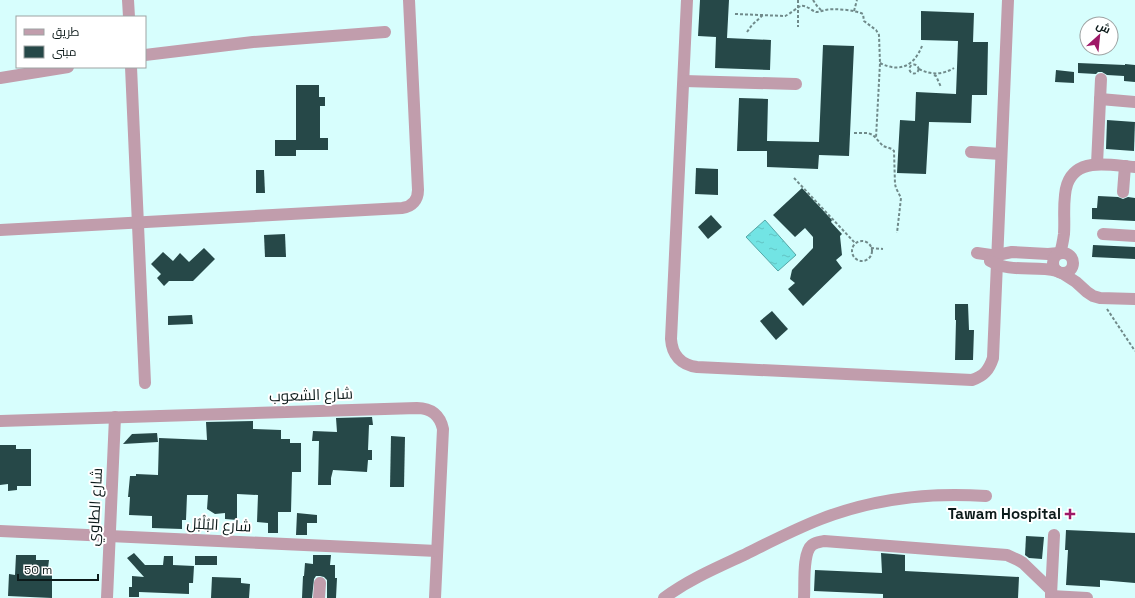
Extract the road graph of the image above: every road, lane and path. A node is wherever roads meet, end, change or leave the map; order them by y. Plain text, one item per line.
1 (128, 0) edge
2 (409, 0) edge
3 (687, 0) edge
4 (797, 0) edge
5 (813, 0) edge
6 (857, 0) edge
7 (1008, 0) edge
8 (798, 7) junction
9 (822, 11) junction
10 (854, 11) junction
11 (736, 14) dead end
12 (764, 14) junction
13 (129, 16) edge
14 (798, 27) dead end
15 (385, 32) dead end
16 (747, 32) dead end
17 (922, 46) dead end
18 (146, 55) edge
19 (880, 63) junction
20 (903, 67) junction
21 (60, 68) edge
22 (131, 68) edge
23 (954, 68) dead end
24 (909, 69) junction
25 (919, 69) junction
26 (933, 74) junction
27 (0, 75) edge
28 (1101, 79) dead end
29 (684, 81) junction
30 (796, 84) dead end
31 (941, 87) dead end
32 (1100, 99) junction
33 (1135, 102) edge
34 (854, 132) dead end
35 (876, 138) junction
36 (970, 152) dead end
37 (1001, 154) junction
38 (1097, 164) junction
39 (1130, 167) edge
40 (794, 178) dead end
41 (1123, 192) dead end
42 (138, 222) junction
43 (0, 230) edge
44 (896, 233) dead end
45 (1103, 234) dead end
46 (1135, 236) edge
47 (855, 243) junction
48 (872, 248) junction
49 (883, 249) dead end
50 (1063, 254) junction
51 (977, 256) dead end
52 (997, 259) junction
53 (1064, 270) junction
54 (1100, 298) junction
55 (1135, 299) edge
56 (1135, 351) edge
57 (145, 383) dead end
58 (115, 417) junction
59 (0, 421) edge
60 (986, 496) dead end
61 (0, 531) edge
62 (1054, 535) dead end
63 (109, 536) junction
64 (437, 551) junction
65 (320, 583) dead end
66 (1051, 595) edge
67 (107, 598) edge
68 (319, 598) edge
69 (435, 598) edge
70 (664, 598) edge
71 (804, 598) edge
72 (1087, 598) edge

1 - 13 street
2 - 42 street
3 - 29 street
4 - 8 path
5 - 9 path
6 - 10 path
7 - 37 street
8 - 9 path
8 - 12 path
8 - 14 path
9 - 10 path
10 - 19 path
11 - 12 path
12 - 16 path
15 - 18 street
17 - 20 path
19 - 20 path
19 - 35 path
20 - 24 path
21 - 27 street
22 - 42 street
23 - 26 path
24 - 25 path
24 - 25 path
25 - 26 path
26 - 31 path
28 - 32 street
29 - 30 street
29 - 52 street
32 - 33 street
32 - 38 street
34 - 35 path
35 - 44 path
36 - 37 street
37 - 52 street
38 - 39 street
38 - 50 street
39 - 41 street
40 - 47 path
42 - 43 street
42 - 57 street
45 - 46 street
47 - 48 path
47 - 48 path
48 - 49 path
50 - 52 street
50 - 53 street
50 - 53 street
51 - 52 street
52 - 53 street
53 - 54 street
54 - 55 street
54 - 56 path
58 - 59 street, شارع الشعوب
58 - 63 street, شارع الطاوي
58 - 64 street, شارع الشعوب
60 - 70 street
61 - 63 street, شارع البُلْبُل
62 - 66 street
63 - 64 street, شارع البُلْبُل
63 - 67 street, شارع الطاوي
64 - 69 street, شارع الشعوب
65 - 68 street
66 - 71 street
66 - 72 street

